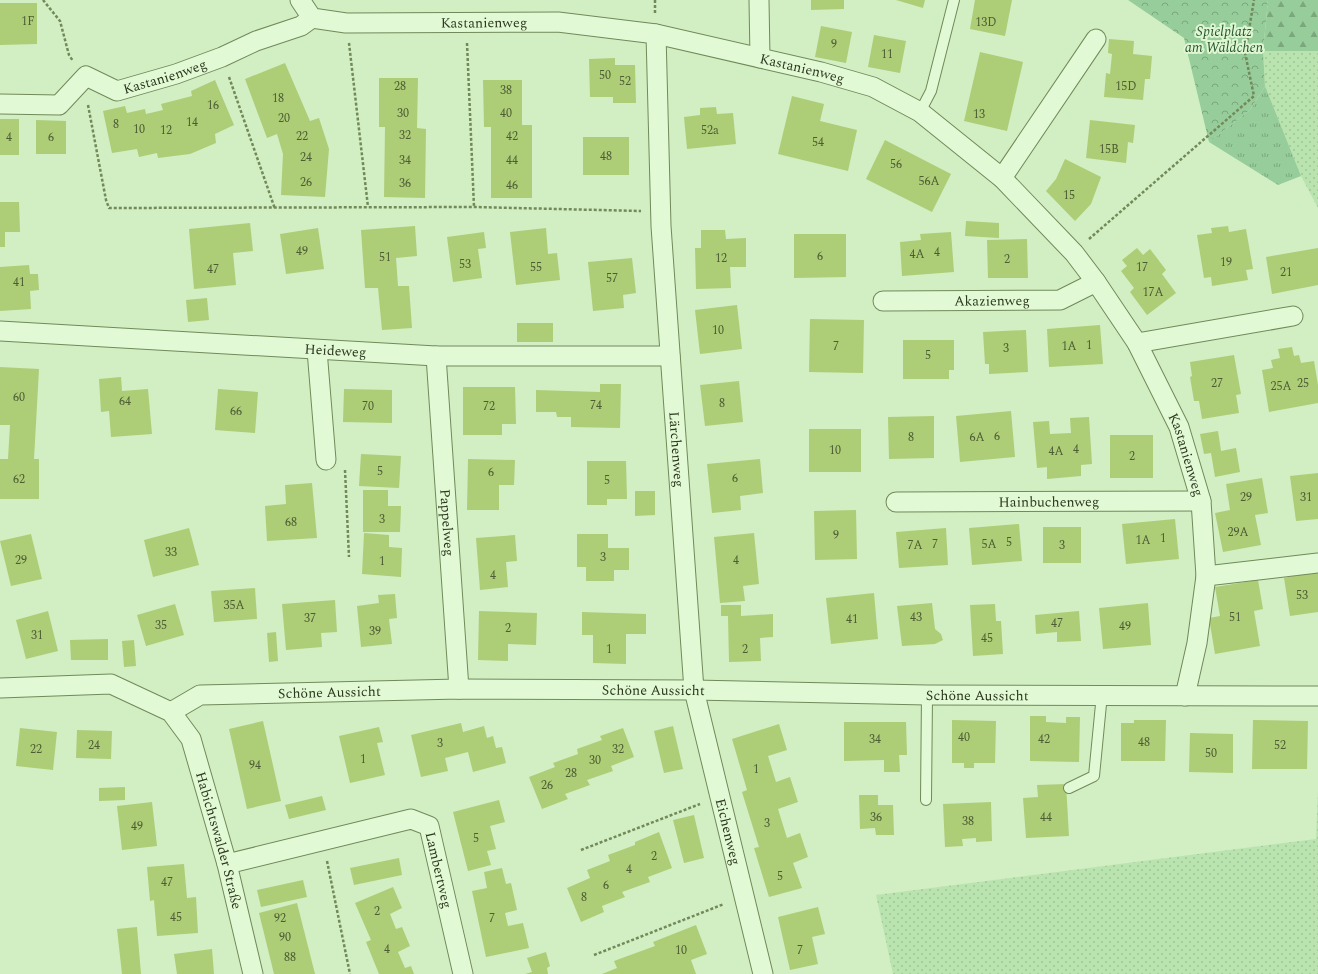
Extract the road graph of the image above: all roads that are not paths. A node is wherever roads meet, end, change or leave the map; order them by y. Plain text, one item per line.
1 (300, 0) edge
2 (759, 0) edge
3 (954, 0) edge
4 (312, 18) junction
5 (656, 34) junction
6 (1096, 39) dead end
7 (760, 58) junction
8 (0, 104) edge
9 (920, 112) junction
10 (1002, 178) junction
11 (1096, 282) junction
12 (883, 301) dead end
13 (1293, 316) dead end
14 (0, 331) edge
15 (1137, 343) junction
16 (317, 350) junction
17 (436, 356) junction
18 (670, 356) junction
19 (326, 460) road end
20 (1201, 501) junction
21 (896, 502) dead end
22 (1318, 562) edge
23 (1206, 576) junction
24 (0, 688) edge
25 (459, 689) junction
26 (694, 690) junction
27 (1102, 694) junction
28 (927, 695) junction
29 (1185, 696) junction
30 (1318, 696) edge
31 (171, 712) junction
32 (1069, 788) dead end
33 (926, 800) dead end
34 (227, 864) junction
35 (253, 974) edge
36 (464, 974) edge
37 (763, 974) edge

1 - 4 street
2 - 7 street
3 - 9 lane
4 - 5 street, Kastanienweg
4 - 8 street, Kastanienweg
5 - 7 street, Kastanienweg
5 - 18 street, Lärchenweg
6 - 10 street
7 - 9 street, Kastanienweg
9 - 10 street, Kastanienweg
10 - 11 street, Kastanienweg
11 - 12 street, Akazienweg
11 - 15 street, Kastanienweg
13 - 15 street
14 - 16 street, Heideweg
15 - 20 street, Kastanienweg
16 - 17 street, Heideweg
16 - 19 street
17 - 18 street, Heideweg
17 - 25 street, Pappelweg
18 - 26 street, Lärchenweg
20 - 21 street, Hainbuchenweg
20 - 23 street, Kastanienweg
22 - 23 street
23 - 29 street, Kastanienweg
24 - 31 street
25 - 26 street, Schöne Aussicht
25 - 31 street, Schöne Aussicht
26 - 28 street, Schöne Aussicht
26 - 37 street, Eichenweg
27 - 28 street, Schöne Aussicht
27 - 29 street, Schöne Aussicht
27 - 32 lane
28 - 33 lane
29 - 30 street, Schöne Aussicht
31 - 34 street, Habichtswalder Straße
34 - 35 street, Habichtswalder Straße
34 - 36 street, Lambertweg

